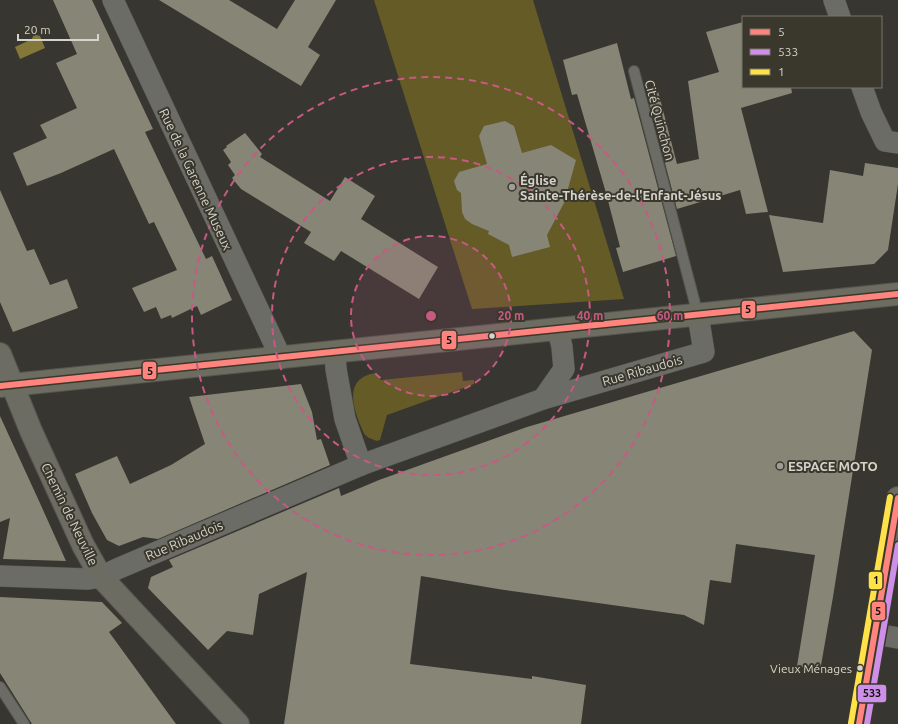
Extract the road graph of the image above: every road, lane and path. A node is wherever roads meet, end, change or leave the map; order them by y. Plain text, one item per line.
1 (113, 0) edge
2 (834, 0) edge
3 (840, 16) edge
4 (634, 71) dead end
5 (862, 88) edge
6 (898, 143) edge
7 (898, 294) edge
8 (698, 315) junction
9 (558, 329) junction
10 (335, 352) junction
11 (0, 354) edge
12 (281, 358) junction
13 (6, 386) edge
14 (543, 399) junction
15 (361, 465) junction
16 (898, 498) edge
17 (0, 576) edge
18 (101, 577) junction
19 (874, 634) junction
20 (898, 638) edge
21 (0, 687) edge
22 (24, 724) edge
23 (238, 724) edge
24 (859, 724) edge

1 - 12 street, Rue de la Garenne Museux
2 - 3 street
4 - 8 lane, Cité Quinchon
5 - 6 street
7 - 8 main road
8 - 9 main road
8 - 14 street, Rue Ribaudois
9 - 10 main road
9 - 14 street
10 - 12 main road
10 - 15 street
11 - 13 main road, Chemin de Neuville
12 - 13 main road
13 - 18 main road, Chemin de Neuville
14 - 15 street, Rue Ribaudois
15 - 18 street, Rue Ribaudois
16 - 19 main road
17 - 18 street, Rue Ribaudois
18 - 23 main road, Chemin de Neuville
19 - 20 street
19 - 24 main road
21 - 22 lane

